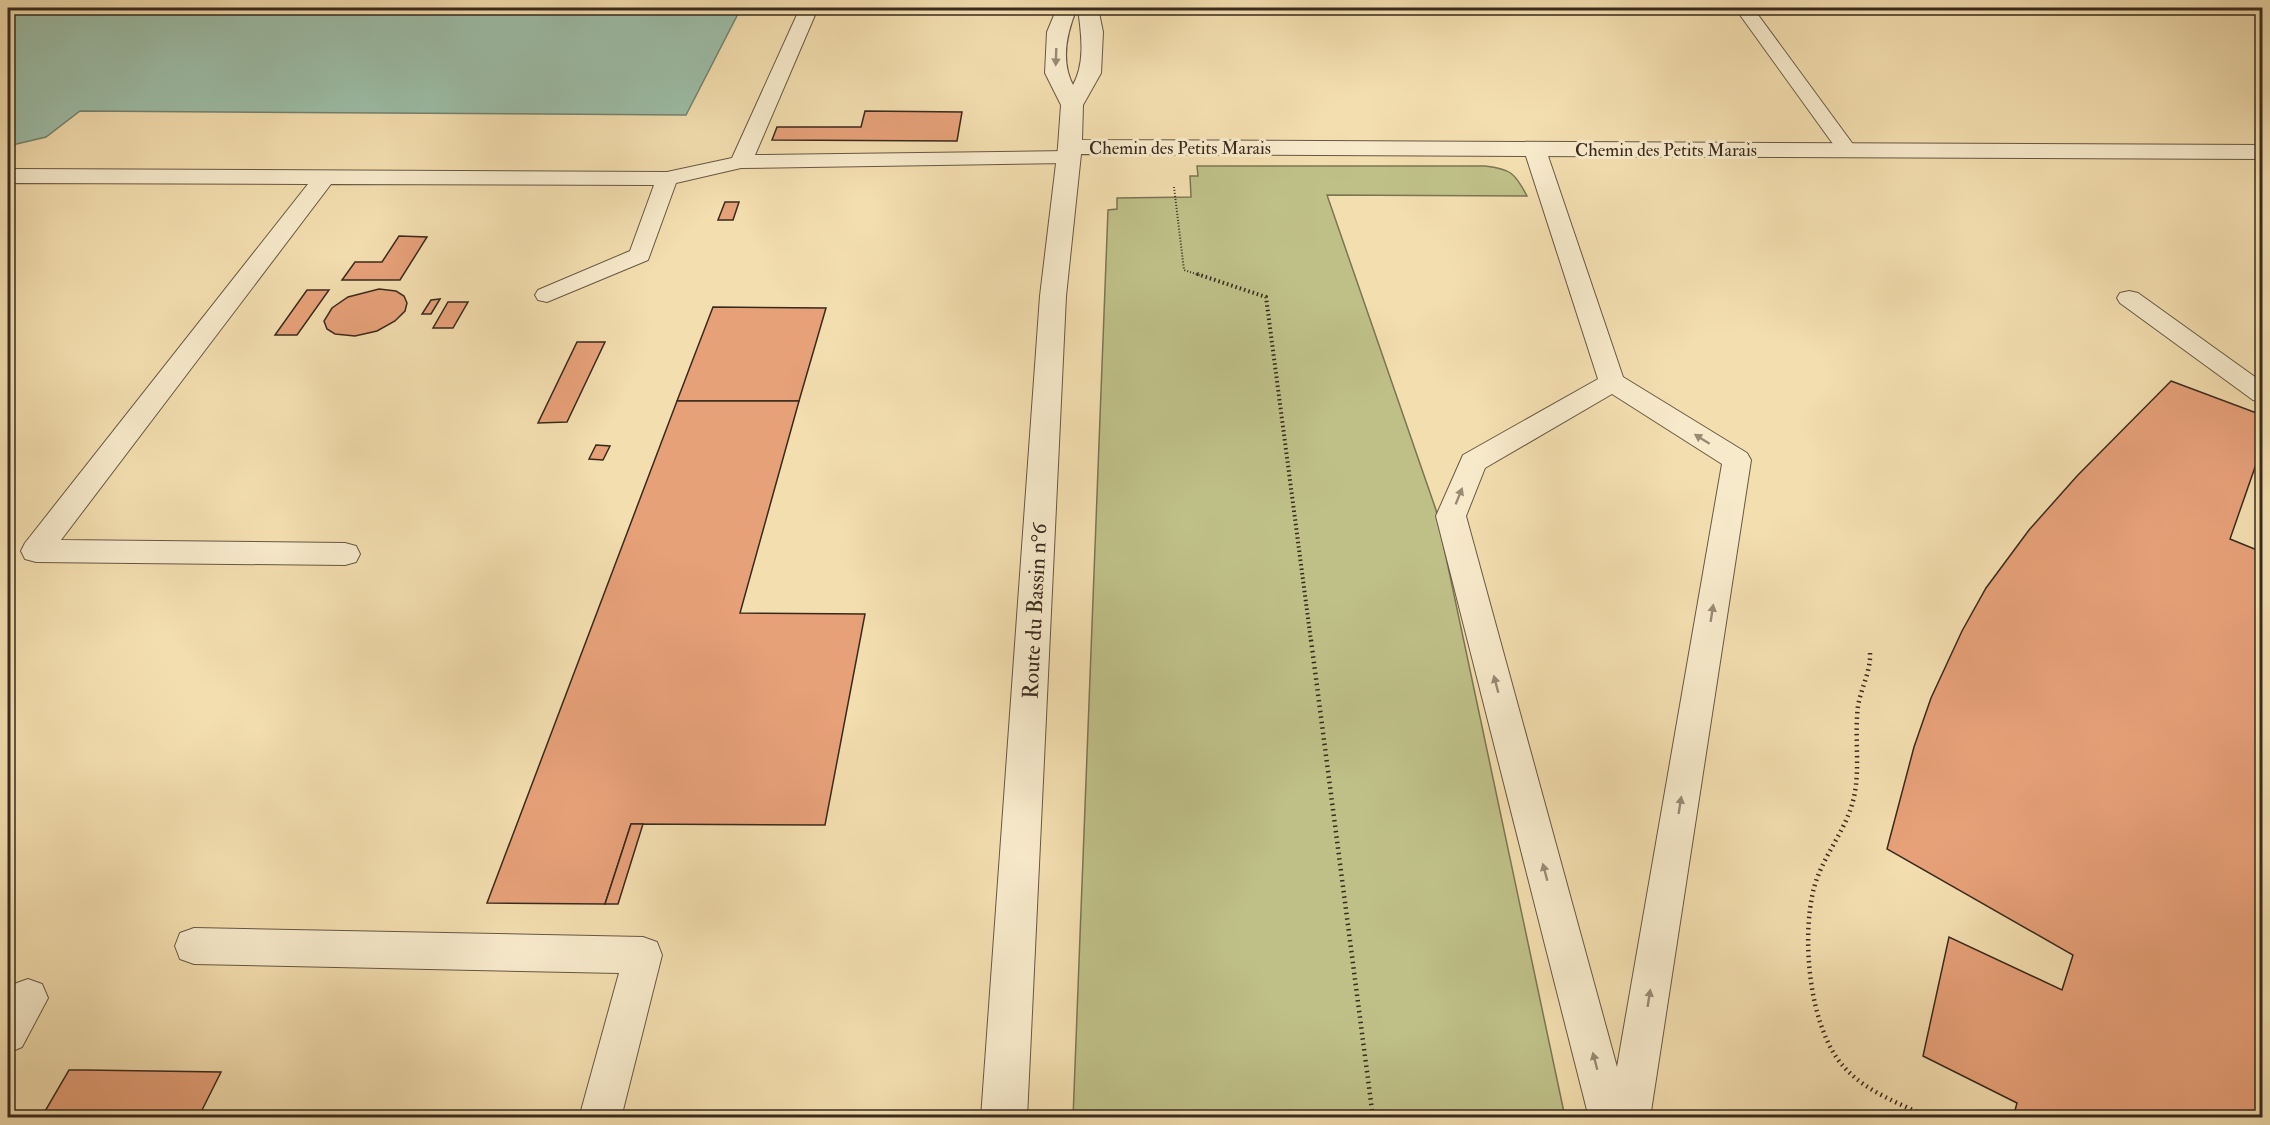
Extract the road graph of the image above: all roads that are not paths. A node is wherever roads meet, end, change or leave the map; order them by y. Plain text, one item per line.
1 (809, 8) edge
2 (1067, 8) edge
3 (1088, 8) edge
4 (1744, 8) edge
5 (1072, 105) junction
6 (1535, 150) junction
7 (1848, 151) junction
8 (1069, 152) junction
9 (2262, 152) edge
10 (741, 162) junction
11 (324, 177) junction
12 (8, 178) edge
13 (667, 179) junction
14 (547, 295) dead end
15 (2129, 298) dead end
16 (1612, 382) junction
17 (2262, 394) edge
18 (345, 554) dead end
19 (194, 946) dead end
20 (28, 998) dead end
21 (8, 1032) edge
22 (600, 1118) edge
23 (1004, 1118) edge
24 (1610, 1118) edge
25 (1629, 1118) edge

1 - 10 lane
2 -> 5 street, Route du Bassin n°6
3 - 5 street, Route du Bassin n°6
4 - 7 lane
5 - 8 street, Route du Bassin n°6
6 - 7 street, Chemin des Petits Marais
6 - 8 street, Chemin des Petits Marais
6 - 16 lane
7 - 9 street, Chemin des Petits Marais
8 - 10 lane
8 - 23 street, Route du Bassin n°6
10 - 13 lane
11 - 12 lane
11 - 13 lane
11 - 18 lane
13 - 14 lane
15 - 17 lane
24 -> 16 lane
25 -> 16 lane
19 - 22 lane
20 - 21 lane

